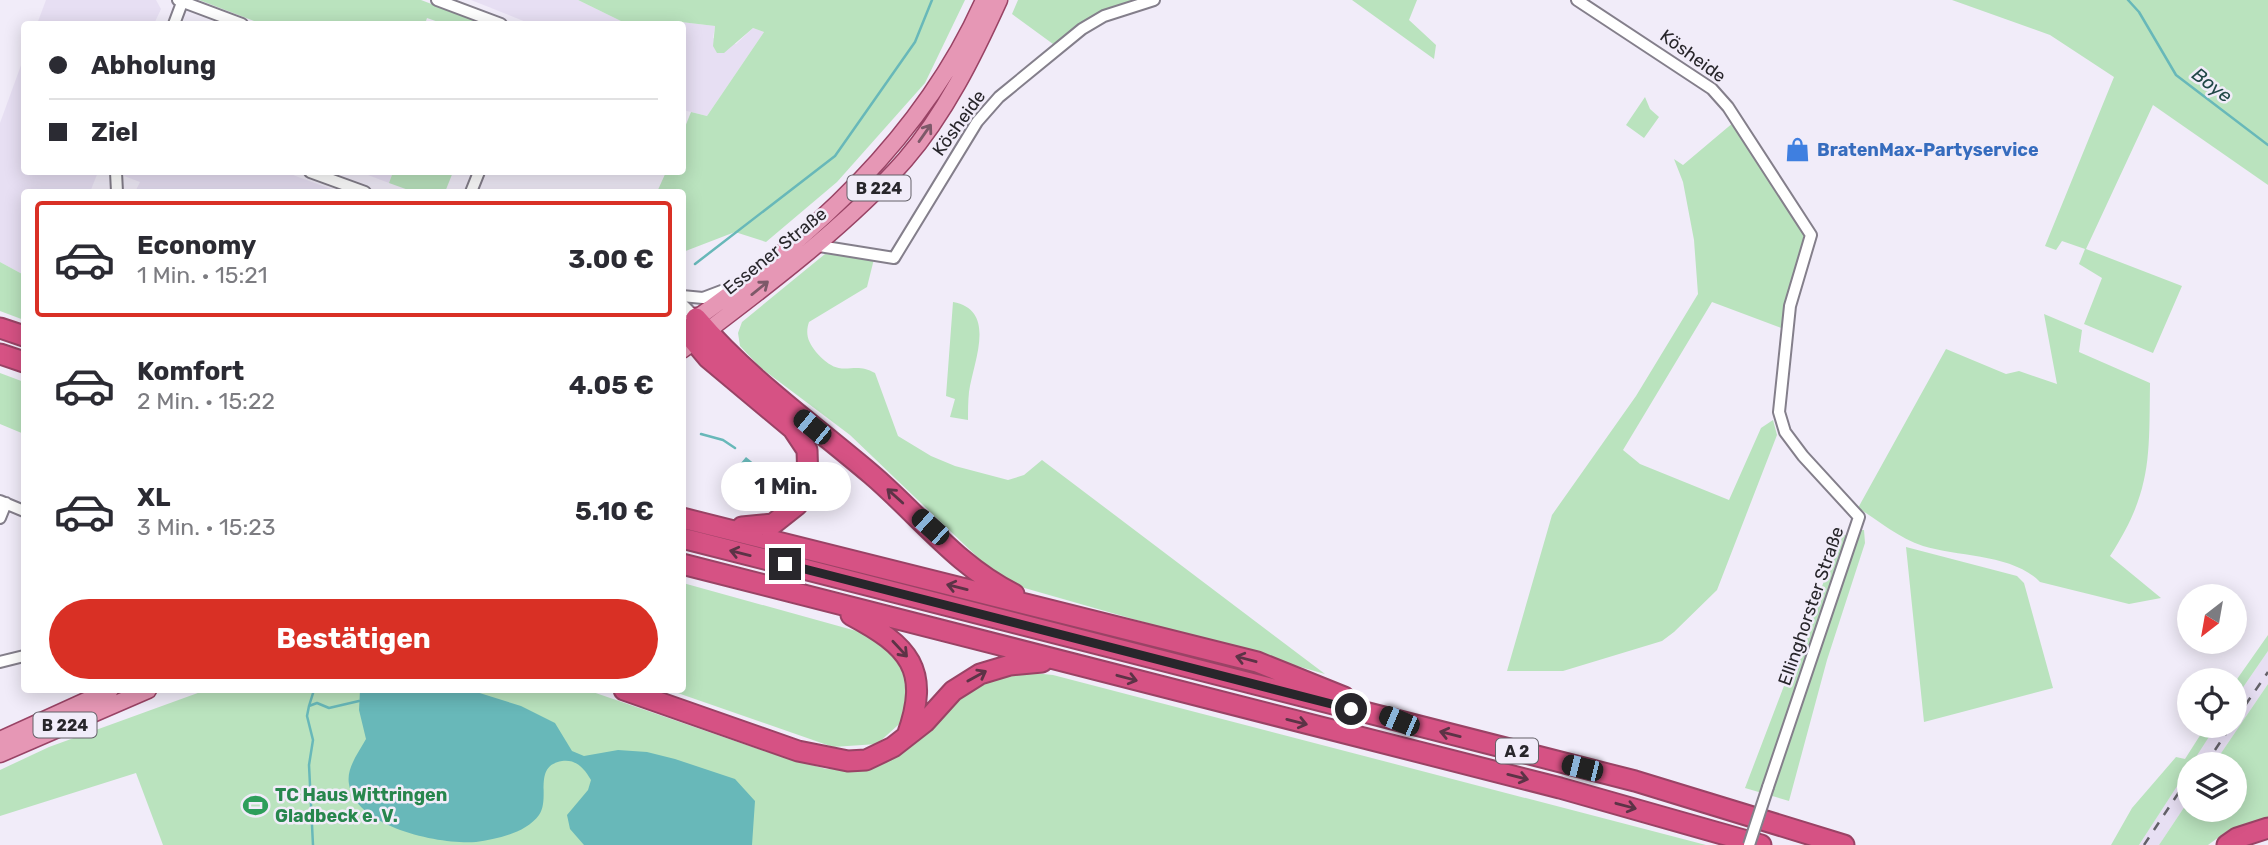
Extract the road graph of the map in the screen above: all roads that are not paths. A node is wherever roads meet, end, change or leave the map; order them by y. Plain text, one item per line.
1 (437, 0) edge
2 (984, 0) edge
3 (999, 0) edge
4 (1154, 0) edge
5 (1577, 0) edge
6 (181, 1) edge
7 (175, 21) edge
8 (234, 21) edge
9 (493, 21) edge
10 (318, 175) edge
11 (357, 189) edge
12 (1811, 235) joint
13 (814, 245) junction
14 (747, 280) junction
15 (686, 296) edge
16 (686, 315) edge
17 (0, 328) edge
18 (692, 334) edge
19 (21, 335) edge
20 (0, 354) edge
21 (21, 361) edge
22 (3, 502) edge
23 (21, 509) edge
24 (686, 517) edge
25 (686, 517) edge
26 (0, 518) edge
27 (686, 539) edge
28 (686, 565) edge
29 (822, 600) junction
30 (1047, 609) junction
31 (21, 657) edge
32 (1061, 661) junction
33 (0, 662) edge
34 (103, 693) edge
35 (141, 693) edge
36 (633, 693) edge
37 (1399, 721) junction
38 (907, 736) junction
39 (0, 740) edge
40 (0, 754) edge
41 (2268, 828) edge
42 (2268, 839) edge
43 (1749, 845) edge
44 (1761, 845) edge
45 (1844, 845) edge
46 (2227, 845) edge
47 (2249, 845) edge

1 - 9 street
2 - 14 main road, Essener Straße / B 224
13 -> 3 main road, Essener Straße / B 224
4 - 13 street, Kösheide
5 - 12 street, Kösheide
6 - 7 street
6 - 8 street
10 - 11 street
12 - 43 street, Ellinghorster Straße, bridge
18 -> 13 main road, Essener Straße / B 224
14 - 15 street
14 - 18 main road, Essener Straße / B 224
16 - 18 street
17 - 19 highway
18 - 24 highway
30 -> 18 highway
20 - 21 highway
22 - 23 street
22 - 26 street
30 -> 25 highway
37 -> 27 highway, A 2
28 - 29 highway, A 2
29 - 32 highway, A 2
29 -> 38 highway
37 -> 30 highway
31 - 33 street
38 -> 32 highway
32 -> 44 highway, A 2
34 - 39 main road, B 224
35 - 40 main road, B 224
36 - 38 highway
45 -> 37 highway, A 2
41 - 46 highway
42 - 47 highway

